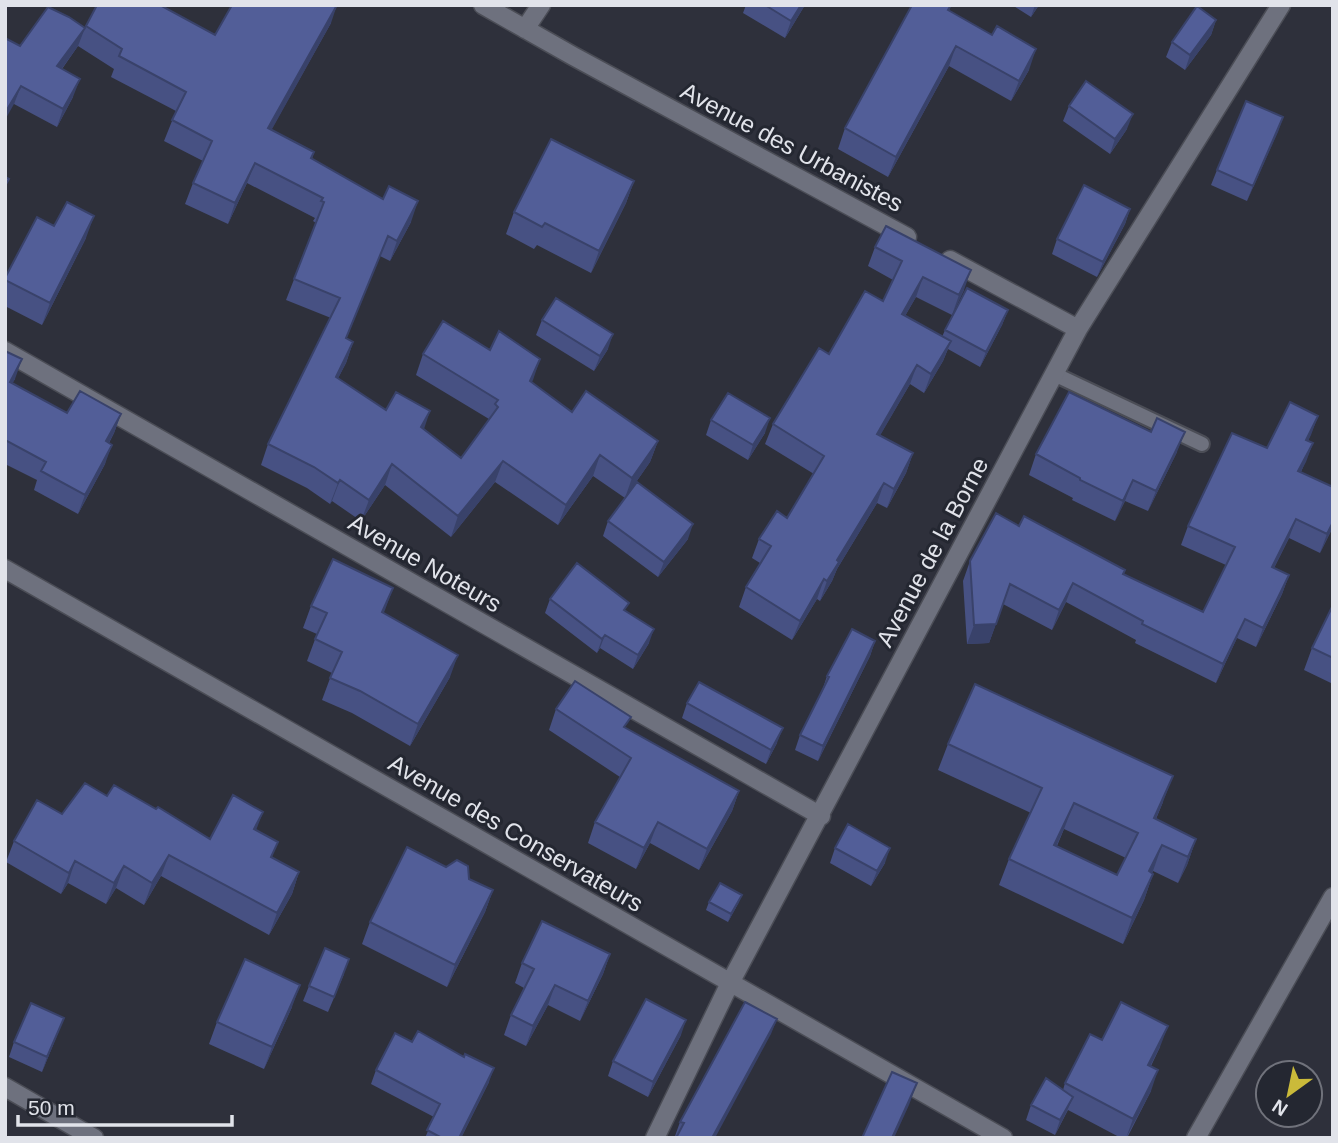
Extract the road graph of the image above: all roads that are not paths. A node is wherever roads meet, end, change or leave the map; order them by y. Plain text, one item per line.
1 (483, 5) edge
2 (541, 5) edge
3 (1281, 5) edge
4 (525, 29) junction
5 (1078, 329) junction
6 (5, 351) edge
7 (1054, 373) junction
8 (1202, 444) dead end
9 (5, 569) edge
10 (821, 816) junction
11 (1333, 897) edge
12 (730, 983) junction
13 (5, 1087) edge
14 (94, 1138) edge
15 (655, 1138) edge
16 (1003, 1138) edge
17 (1196, 1138) edge

1 - 4 street, Avenue des Urbanistes
2 - 4 street
3 - 5 street, Avenue de la Borne
4 - 5 street, Avenue des Urbanistes
5 - 7 street, Avenue de la Borne
6 - 10 street, Avenue Noteurs
7 - 8 lane
7 - 10 street, Avenue de la Borne
9 - 12 street, Avenue des Conservateurs
10 - 12 street, Avenue de la Borne
11 - 17 street
12 - 15 street, Avenue de la Borne
12 - 16 street, Avenue des Conservateurs
13 - 14 street

